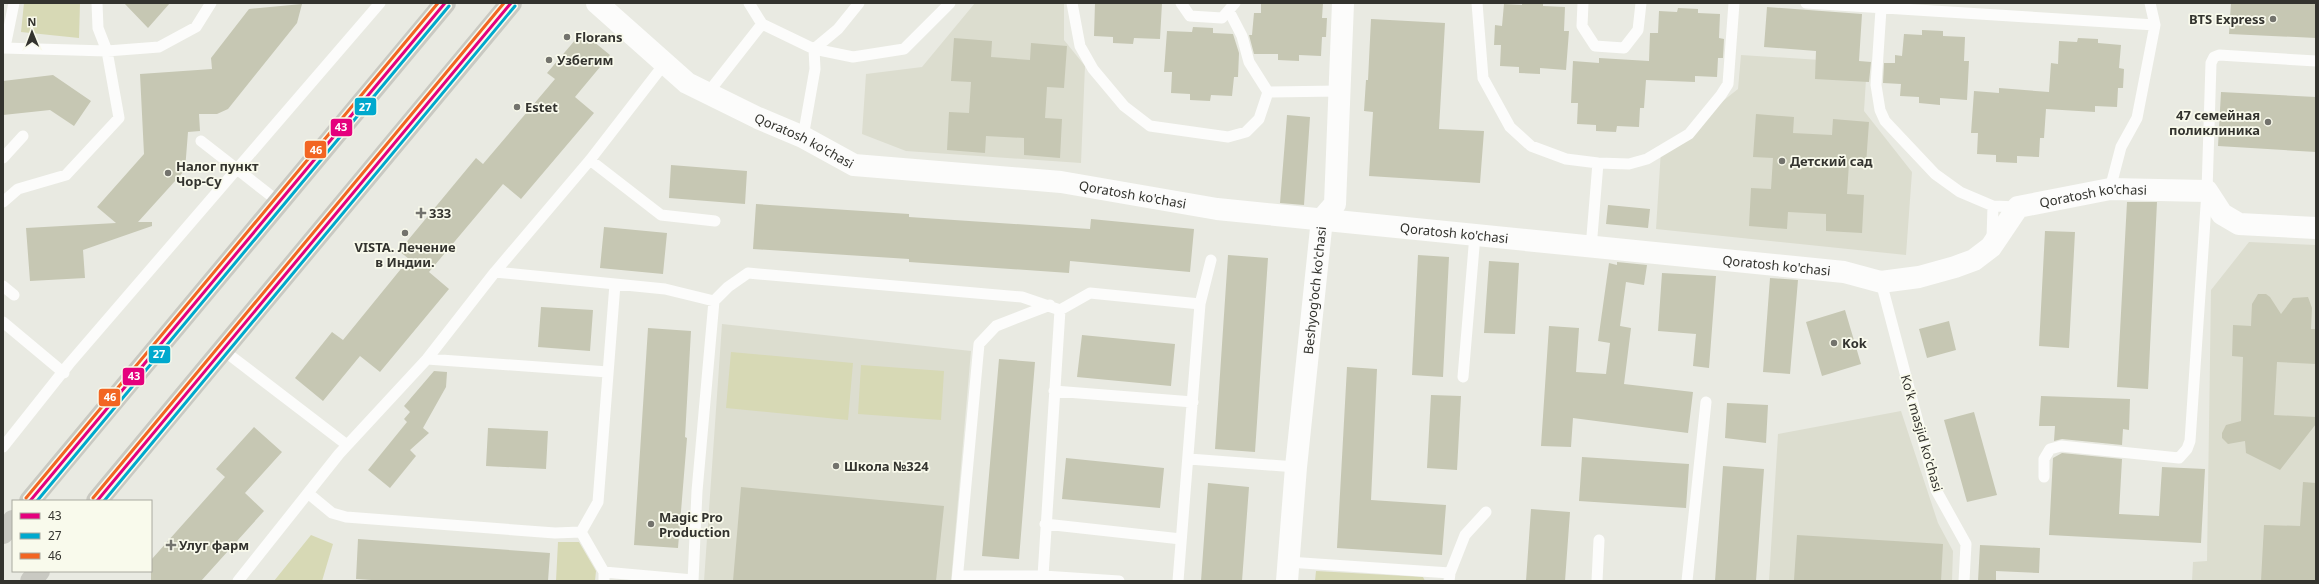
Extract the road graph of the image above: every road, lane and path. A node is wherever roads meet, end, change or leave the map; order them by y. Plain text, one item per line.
1 (14, 3) edge
2 (97, 3) edge
3 (211, 3) edge
4 (380, 3) edge
5 (445, 3) edge
6 (511, 3) edge
7 (597, 3) edge
8 (749, 3) edge
9 (859, 3) edge
10 (950, 3) edge
11 (1072, 3) edge
12 (1181, 3) edge
13 (1343, 3) edge
14 (1476, 3) edge
15 (1583, 3) edge
16 (1641, 3) edge
17 (1734, 3) edge
18 (1806, 3) edge
19 (2150, 3) edge
20 (1232, 7) edge
21 (1881, 9) junction
22 (762, 24) junction
23 (6, 25) edge
24 (2155, 25) junction
25 (4, 47) edge
26 (814, 49) junction
27 (108, 51) junction
28 (2316, 61) edge
29 (665, 63) junction
30 (1339, 91) junction
31 (1268, 92) junction
32 (707, 94) junction
33 (23, 136) dead end
34 (803, 137) junction
35 (201, 141) dead end
36 (3, 158) edge
37 (590, 160) junction
38 (1598, 163) junction
39 (237, 170) junction
40 (2110, 189) junction
41 (2208, 191) junction
42 (3, 202) edge
43 (279, 202) junction
44 (1993, 206) junction
45 (2018, 207) junction
46 (1322, 220) junction
47 (715, 221) dead end
48 (2316, 228) edge
49 (1475, 235) junction
50 (1992, 247) junction
51 (1590, 248) junction
52 (1211, 260) dead end
53 (495, 272) junction
54 (1881, 282) junction
55 (615, 284) junction
56 (3, 286) edge
57 (14, 295) dead end
58 (714, 301) junction
59 (1200, 304) junction
60 (1050, 305) junction
61 (1060, 310) junction
62 (3, 322) edge
63 (223, 350) junction
64 (427, 360) junction
65 (608, 372) junction
66 (64, 373) junction
67 (1463, 377) dead end
68 (1054, 391) junction
69 (1193, 402) junction
70 (1706, 402) dead end
71 (347, 445) junction
72 (3, 447) edge
73 (1189, 459) junction
74 (1296, 467) junction
75 (2044, 477) dead end
76 (309, 494) junction
77 (31, 500) edge
78 (98, 500) edge
79 (1486, 512) dead end
80 (12, 514) edge
81 (3, 519) edge
82 (12, 522) edge
83 (1046, 524) junction
84 (581, 532) junction
85 (3, 533) edge
86 (1181, 539) junction
87 (1599, 540) dead end
88 (38, 572) edge
89 (1287, 572) edge
90 (1043, 576) junction
91 (604, 577) edge
92 (1450, 577) edge
93 (957, 578) edge
94 (31, 581) edge
95 (238, 581) edge
96 (693, 581) edge
97 (1119, 581) edge
98 (1178, 581) edge
99 (1596, 581) edge
100 (1687, 581) edge
101 (1964, 581) edge

1 - 23 lane
2 - 27 lane
3 - 27 lane
4 - 39 lane
5 - 43 main road
6 - 63 main road
7 - 29 street, Qoratosh ko'chasi
8 - 22 lane
9 - 26 lane
10 - 26 lane
11 - 31 lane
12 - 20 lane
13 - 30 street, Beshyog'och ko'chasi
14 - 38 lane
15 - 16 lane
17 - 38 lane
18 - 21 lane
19 - 24 lane
20 - 31 lane
21 - 24 lane
21 - 44 lane
22 - 26 lane
22 - 32 lane
23 - 25 lane
24 - 40 lane
25 - 27 lane
26 - 34 lane
27 - 42 lane
28 - 41 lane
29 - 32 street, Qoratosh ko'chasi
29 - 37 lane
30 - 31 lane
30 - 46 street, Beshyog'och ko'chasi
32 - 34 street, Qoratosh ko'chasi
33 - 36 lane
34 - 46 street, Qoratosh ko'chasi
35 - 39 lane
37 - 47 lane
37 - 53 lane
38 - 51 lane
39 - 43 lane
39 - 66 lane
40 - 41 street, Qoratosh ko'chasi
40 - 45 street, Qoratosh ko'chasi
41 - 48 street
41 - 75 lane
43 - 77 main road
44 - 45 lane
44 - 50 lane
45 - 50 street, Qoratosh ko'chasi
46 - 49 street, Qoratosh ko'chasi
46 - 74 street, Beshyog'och ko'chasi
49 - 51 street, Qoratosh ko'chasi
49 - 67 lane
50 - 54 street, Qoratosh ko'chasi
51 - 54 street, Qoratosh ko'chasi
52 - 59 lane
53 - 55 lane
53 - 64 lane
54 - 101 lane, Ko'k masjid ko'chasi
55 - 58 lane
55 - 65 lane
56 - 57 lane
58 - 60 lane
58 - 96 lane
59 - 61 lane
59 - 69 lane
60 - 61 lane
60 - 93 lane
61 - 68 lane
62 - 66 lane
63 - 71 lane
63 - 78 main road
64 - 65 lane
64 - 71 lane
65 - 84 lane
66 - 72 lane
68 - 69 lane
68 - 83 lane
69 - 73 lane
70 - 100 lane
71 - 76 lane
73 - 74 lane
73 - 86 lane
74 - 89 street, Beshyog'och ko'chasi
76 - 84 lane
76 - 95 lane
79 - 92 lane
80 - 81 main road
82 - 85 main road
83 - 86 lane
83 - 90 lane
84 - 91 lane
86 - 98 lane
87 - 99 lane
88 - 94 main road
89 - 92 lane
90 - 93 lane
90 - 97 lane
91 - 96 lane

